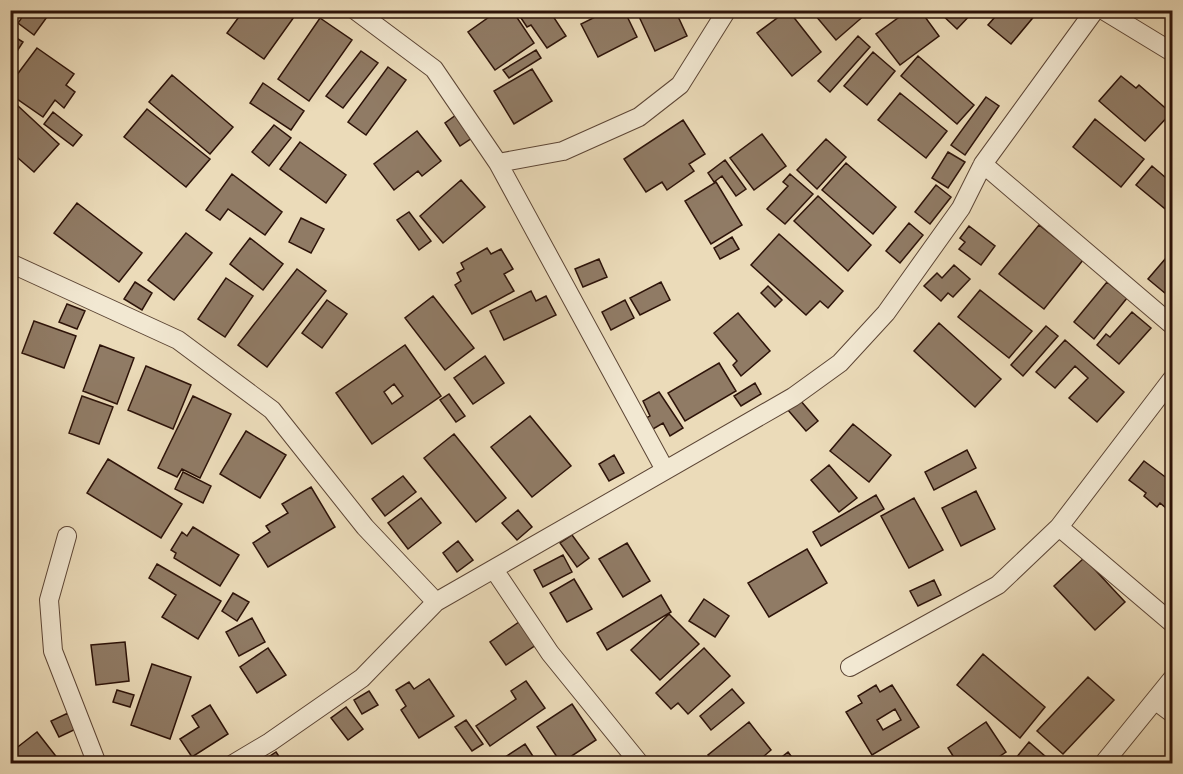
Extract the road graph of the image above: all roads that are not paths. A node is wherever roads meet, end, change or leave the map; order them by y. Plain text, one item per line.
1 (355, 10) edge
2 (727, 10) edge
3 (1095, 10) edge
4 (1103, 10) edge
5 (1173, 52) edge
6 (498, 163) junction
7 (983, 164) junction
8 (10, 263) edge
9 (1173, 325) edge
10 (1173, 379) edge
11 (664, 468) junction
12 (1059, 527) junction
13 (67, 536) dead end
14 (495, 571) junction
15 (436, 602) junction
16 (1173, 623) edge
17 (850, 667) dead end
18 (1173, 679) edge
19 (1156, 701) junction
20 (1173, 713) edge
21 (97, 764) edge
22 (233, 764) edge
23 (640, 764) edge
24 (1103, 764) edge

1 - 6 street
2 - 6 street
3 - 7 street
4 - 5 street
6 - 11 street
7 - 9 street
7 - 11 street
8 - 15 street
10 - 12 street
11 - 14 street
12 - 16 street
12 - 17 street
13 - 21 street
14 - 15 street
14 - 23 street
15 - 22 street
18 - 19 street
19 - 20 street
19 - 24 street

